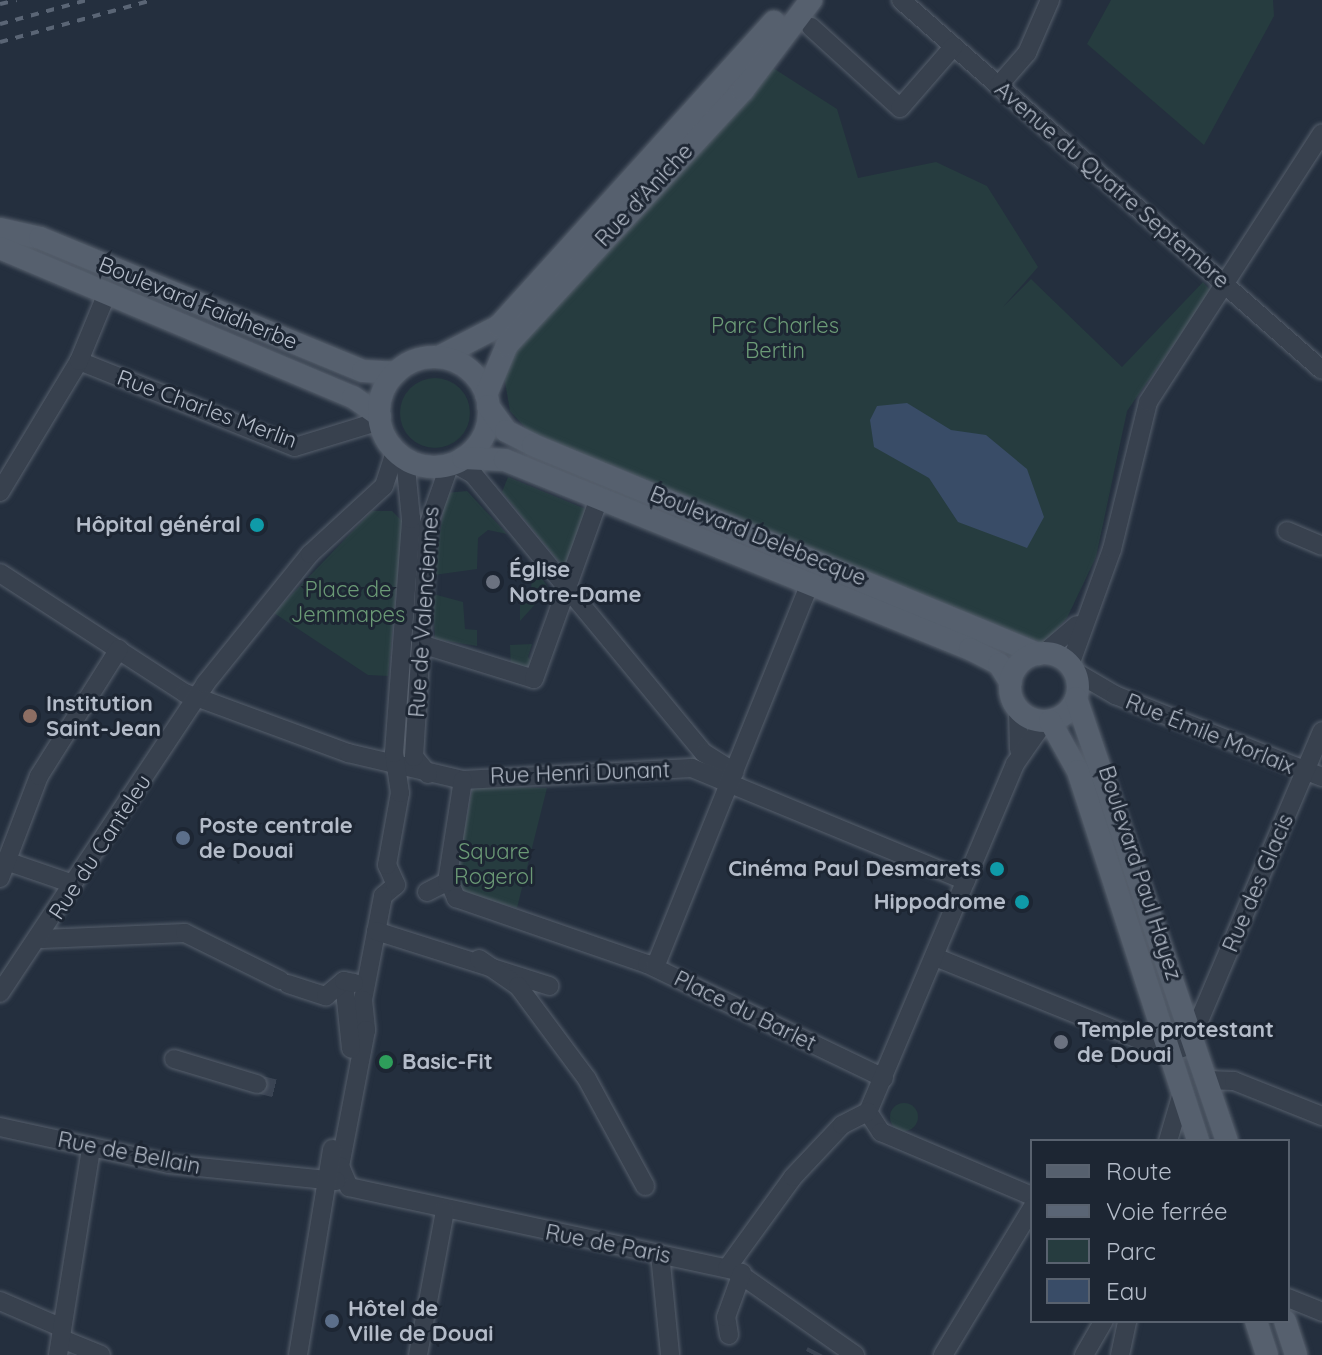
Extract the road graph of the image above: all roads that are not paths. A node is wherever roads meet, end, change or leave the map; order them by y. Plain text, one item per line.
1 (794, 0) edge
2 (811, 0) edge
3 (901, 0) edge
4 (1050, 0) edge
5 (811, 27) dead end
6 (954, 46) junction
7 (999, 85) junction
8 (1322, 133) edge
9 (0, 229) edge
10 (0, 248) edge
11 (1224, 282) junction
12 (107, 293) junction
13 (439, 357) junction
14 (79, 361) junction
15 (1322, 370) edge
16 (396, 373) junction
17 (487, 401) junction
18 (380, 418) junction
19 (400, 454) junction
20 (456, 462) junction
21 (0, 492) edge
22 (599, 498) junction
23 (1287, 531) dead end
24 (1322, 546) edge
25 (0, 573) edge
26 (810, 584) junction
27 (565, 588) junction
28 (1095, 595) junction
29 (421, 644) junction
30 (119, 649) junction
31 (1041, 653) junction
32 (1072, 668) junction
33 (1011, 683) junction
34 (1115, 695) junction
35 (1077, 697) junction
36 (196, 698) junction
37 (1018, 709) junction
38 (1047, 721) junction
39 (1322, 731) edge
40 (348, 753) junction
41 (395, 764) junction
42 (1015, 764) junction
43 (422, 769) junction
44 (1313, 775) edge
45 (732, 778) junction
46 (463, 780) junction
47 (1322, 784) edge
48 (398, 810) junction
49 (3, 869) edge
50 (448, 879) junction
51 (966, 881) junction
52 (73, 884) junction
53 (396, 885) junction
54 (427, 892) junction
55 (468, 902) junction
56 (46, 931) junction
57 (374, 938) junction
58 (935, 957) junction
59 (479, 959) junction
60 (655, 967) junction
61 (549, 986) dead end
62 (0, 993) edge
63 (1194, 1040) junction
64 (1170, 1052) junction
65 (174, 1059) dead end
66 (884, 1078) junction
67 (1207, 1080) junction
68 (257, 1084) tunnel mouth
69 (1182, 1093) junction
70 (868, 1112) junction
71 (1322, 1116) edge
72 (0, 1127) edge
73 (1169, 1139) edge
74 (1197, 1139) edge
75 (1226, 1139) edge
76 (91, 1148) junction
77 (334, 1180) junction
78 (645, 1186) dead end
79 (1030, 1195) edge
80 (445, 1211) junction
81 (1030, 1211) edge
82 (660, 1254) junction
83 (734, 1270) junction
84 (1290, 1299) edge
85 (0, 1301) edge
86 (1322, 1312) edge
87 (1105, 1323) edge
88 (1107, 1323) edge
89 (1127, 1323) edge
90 (1257, 1323) edge
91 (1286, 1323) edge
92 (729, 1335) dead end
93 (60, 1340) edge
94 (1121, 1348) edge
95 (101, 1355) edge
96 (298, 1355) edge
97 (418, 1355) edge
98 (670, 1355) edge
99 (855, 1355) edge
100 (943, 1355) edge
101 (1084, 1355) edge
102 (1267, 1355) edge
103 (1296, 1355) edge

1 - 13 main road, Rue d'Aniche
2 - 17 main road, Rue d'Aniche
3 - 6 street, Avenue du Quatre Septembre
4 - 7 street
5 - 6 street
6 - 7 street, Avenue du Quatre Septembre
7 - 11 street, Avenue du Quatre Septembre
8 - 11 street
9 - 16 main road, Boulevard Faidherbe
10 - 12 main road, Boulevard Faidherbe
11 - 15 street, Avenue du Quatre Septembre
11 - 28 street
12 - 14 street
12 - 18 main road, Boulevard Faidherbe
13 - 16 main road
13 - 17 main road
14 - 18 street, Rue Charles Merlin
14 - 21 street
16 - 18 main road
17 - 20 main road
17 - 31 main road, Boulevard Delebecque
18 - 19 main road
19 - 20 main road
19 - 36 street, Rue du Canteleu
19 - 41 street, Rue de Valenciennes
20 - 22 main road, Boulevard Delebecque
20 - 27 street
20 - 29 street, Rue de Valenciennes
22 - 26 main road, Boulevard Delebecque
22 - 27 street
23 - 24 street
25 - 30 street
26 - 33 main road, Boulevard Delebecque
26 - 45 street, Place du Barlet
27 - 29 street
27 - 45 street
28 - 31 street
28 - 32 street
29 - 43 street, Rue de Valenciennes
30 - 36 street
30 - 49 street
31 - 32 main road
31 - 33 main road
32 - 34 street, Rue Émile Morlaix
32 - 35 main road
33 - 37 main road
34 - 35 street, Rue Émile Morlaix
34 - 44 street, Rue Émile Morlaix
35 - 38 main road
35 - 63 main road, Boulevard Paul Hayez
36 - 40 street
36 - 52 street, Rue du Canteleu
37 - 38 main road
37 - 42 street
38 - 42 street
38 - 64 main road, Boulevard Paul Hayez
39 - 44 street, Rue des Glacis
40 - 41 street, Rue Henri Dunant
40 - 48 street
41 - 43 street, Rue Henri Dunant
41 - 48 street, Rue de Valenciennes
42 - 51 street
43 - 46 street, Rue Henri Dunant
44 - 47 street, Rue Émile Morlaix
44 - 63 street, Rue des Glacis
45 - 46 street, Rue Henri Dunant
45 - 51 street
45 - 60 street, Place du Barlet
46 - 50 street
48 - 53 street, Rue de Valenciennes
49 - 52 street
50 - 54 street
50 - 55 street
51 - 58 street
52 - 56 street, Rue du Canteleu
53 - 54 street
53 - 57 street
54 - 55 street
55 - 60 street
56 - 62 street, Rue du Canteleu
56 - 77 street
57 - 59 street
57 - 77 street
58 - 64 street
58 - 66 street
59 - 61 street
59 - 78 street
60 - 66 street, Place du Barlet
63 - 64 street
63 - 67 main road, Boulevard Paul Hayez
64 - 69 main road, Boulevard Paul Hayez
65 - 68 street
66 - 70 street
67 - 71 street
67 - 75 main road, Boulevard Paul Hayez
69 - 73 street
69 - 74 main road, Boulevard Paul Hayez
70 - 79 street
70 - 83 street
72 - 76 street, Rue de Bellain
76 - 77 street, Rue de Bellain
76 - 93 street
77 - 80 street, Rue de Paris
77 - 96 street
80 - 82 street, Rue de Paris
80 - 97 street
81 - 100 street
82 - 83 street, Rue de Paris
82 - 98 street
83 - 92 street
83 - 99 street, Rue de Paris
84 - 86 street
85 - 93 street
87 - 101 street
88 - 94 street
89 - 94 street
90 - 102 main road
91 - 103 main road
93 - 95 street

